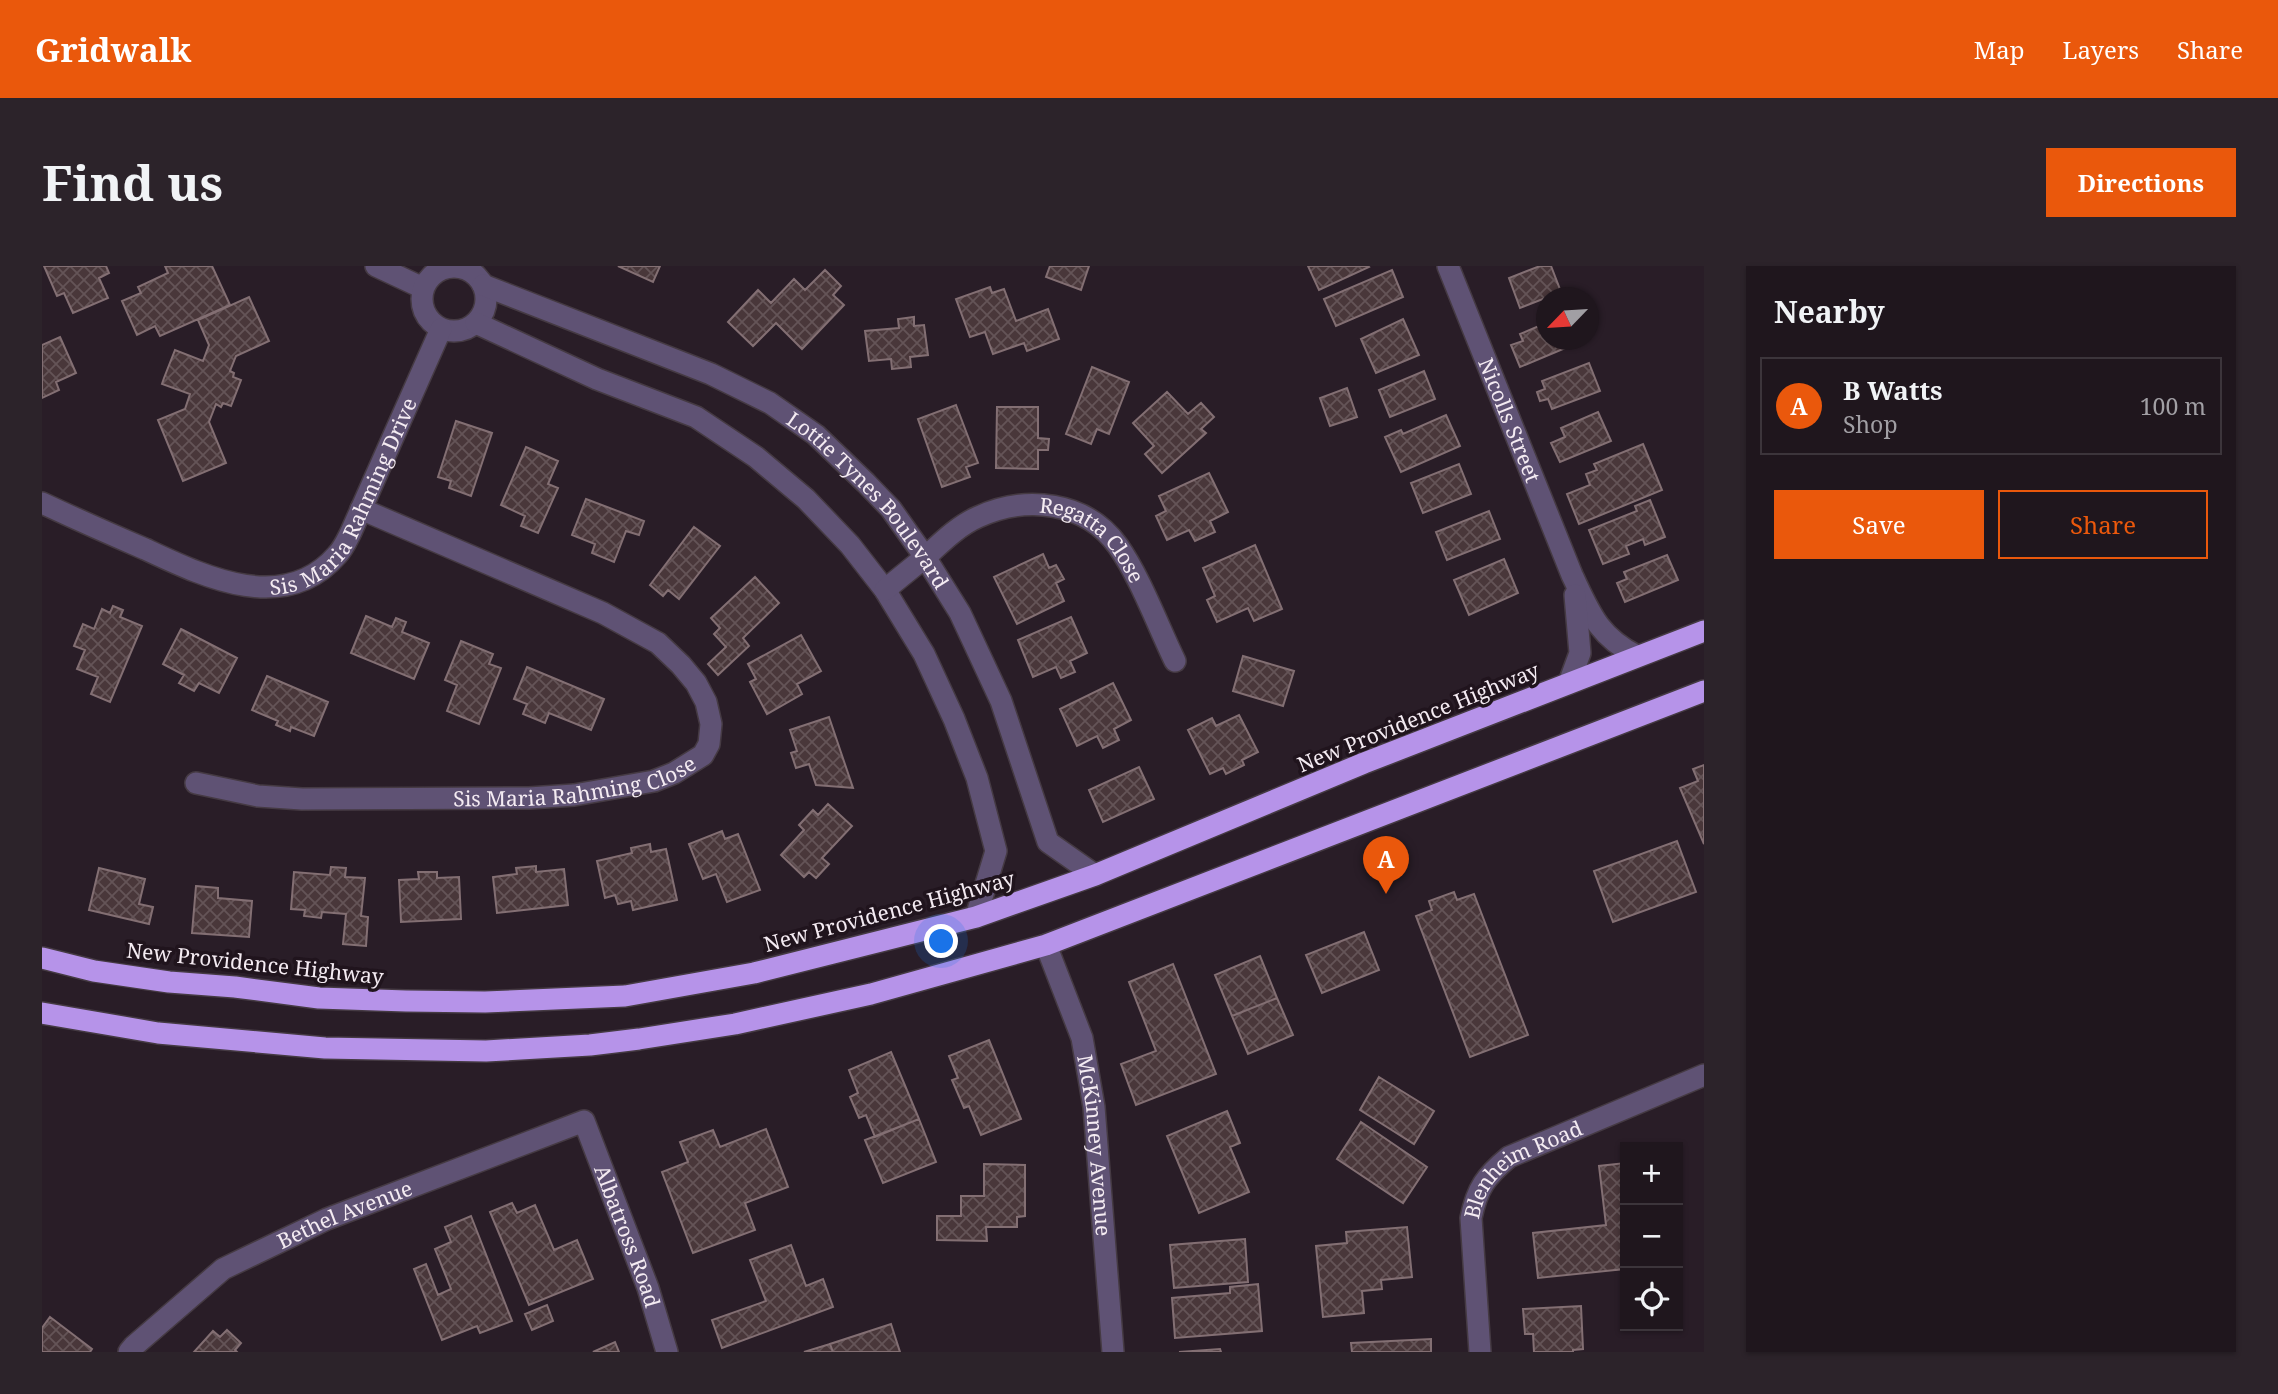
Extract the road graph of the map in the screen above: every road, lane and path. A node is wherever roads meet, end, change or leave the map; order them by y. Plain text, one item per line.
1 (376, 266) edge
2 (1448, 266) edge
3 (476, 275) edge
4 (423, 288) junction
5 (476, 323) junction
6 (441, 329) junction
7 (42, 503) edge
8 (361, 509) junction
9 (925, 557) junction
10 (1572, 575) junction
11 (885, 590) junction
12 (1704, 631) edge
13 (1637, 656) junction
14 (1175, 662) dead end
15 (1569, 683) junction
16 (1704, 691) edge
17 (196, 783) dead end
18 (1095, 875) junction
19 (976, 917) junction
20 (1046, 945) junction
21 (42, 958) edge
22 (42, 1013) edge
23 (1704, 1075) edge
24 (584, 1121) joint
25 (129, 1352) edge
26 (667, 1352) edge
27 (1113, 1352) edge
28 (1480, 1352) edge

1 - 4 street
2 - 10 street, Nicolls Street
3 - 4 street
3 - 5 street
3 - 9 street, Lottie Tynes Boulevard
4 - 6 street
5 - 6 street
5 - 11 street, Lottie Tynes Boulevard
6 - 8 street, Sis Maria Rahming Drive
7 - 8 street, Sis Maria Rahming Drive
8 - 17 street, Sis Maria Rahming Close
9 - 11 street, Regatta Close
9 - 14 street, Regatta Close
9 - 18 street, Lottie Tynes Boulevard
10 - 13 street
10 - 15 street
11 - 19 street, Lottie Tynes Boulevard
12 - 13 highway, New Providence Highway
13 - 15 highway, New Providence Highway
15 - 18 highway, New Providence Highway
16 - 20 highway
18 - 19 highway, New Providence Highway
19 - 21 highway, New Providence Highway
20 - 22 highway
20 - 27 street, McKinney Avenue
23 - 28 street, Blenheim Road
24 - 25 street, Bethel Avenue
24 - 26 street, Albatross Road

